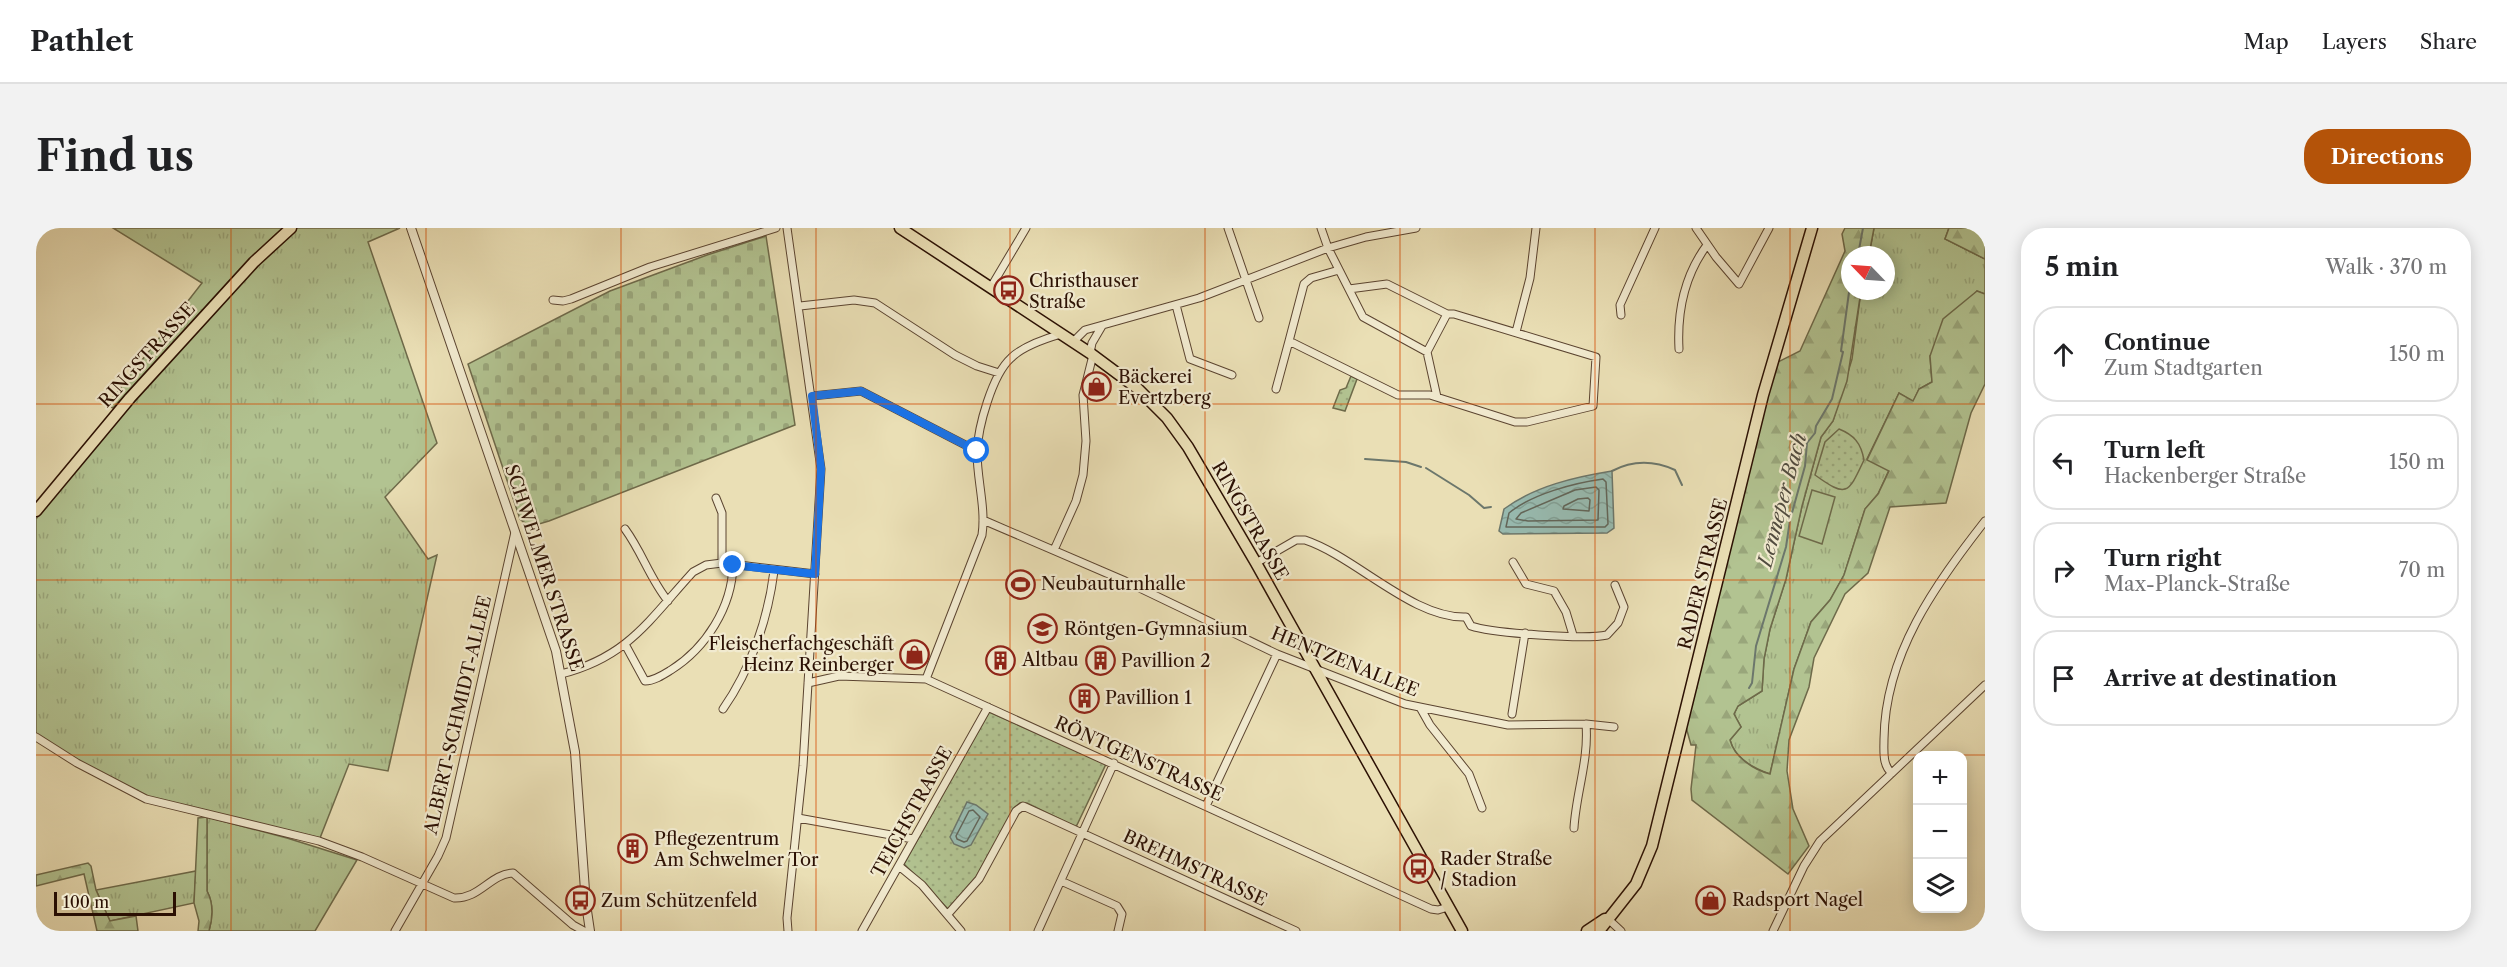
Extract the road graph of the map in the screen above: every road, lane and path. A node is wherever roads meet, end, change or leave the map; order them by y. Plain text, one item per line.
1 (291, 228) edge
2 (411, 228) edge
3 (776, 228) edge
4 (788, 228) edge
5 (900, 228) edge
6 (1026, 228) edge
7 (1228, 228) edge
8 (1322, 228) edge
9 (1416, 228) edge
10 (1536, 228) edge
11 (1655, 228) edge
12 (1696, 228) edge
13 (1769, 228) edge
14 (1812, 228) edge
15 (1707, 245) junction
16 (1328, 248) junction
17 (1339, 270) junction
18 (1244, 280) junction
19 (991, 287) junction
20 (1349, 289) junction
21 (553, 300) dead end
22 (1176, 305) junction
23 (800, 306) junction
24 (1447, 314) junction
25 (1621, 315) dead end
26 (1258, 318) dead end
27 (1102, 326) junction
28 (1516, 332) junction
29 (1060, 334) junction
30 (1290, 341) junction
31 (1073, 342) junction
32 (1679, 349) dead end
33 (1427, 352) junction
34 (1091, 354) junction
35 (999, 373) junction
36 (1232, 375) dead end
37 (1276, 389) dead end
38 (812, 396) junction
39 (1437, 397) junction
40 (977, 451) junction
41 (716, 498) dead end
42 (36, 511) edge
43 (982, 520) junction
44 (1985, 521) edge
45 (515, 529) junction
46 (625, 529) dead end
47 (1054, 550) junction
48 (1513, 562) dead end
49 (722, 563) junction
50 (1256, 563) junction
51 (733, 565) junction
52 (774, 571) junction
53 (815, 574) junction
54 (1615, 585) dead end
55 (668, 601) junction
56 (1525, 633) junction
57 (1573, 635) junction
58 (626, 646) junction
59 (1277, 654) junction
60 (1316, 670) junction
61 (561, 674) junction
62 (926, 679) junction
63 (808, 682) junction
64 (1985, 685) edge
65 (988, 707) junction
66 (723, 709) dead end
67 (1421, 709) junction
68 (1512, 714) dead end
69 (1586, 724) junction
70 (1614, 726) dead end
71 (36, 737) edge
72 (1114, 763) junction
73 (1892, 773) junction
74 (1206, 806) junction
75 (1482, 808) dead end
76 (798, 818) junction
77 (1574, 828) dead end
78 (1083, 833) junction
79 (913, 839) junction
80 (899, 866) junction
81 (1060, 881) junction
82 (422, 884) junction
83 (1448, 906) junction
84 (948, 914) junction
85 (1607, 918) junction
86 (1461, 930) edge
87 (394, 931) edge
88 (584, 931) edge
89 (590, 931) edge
90 (788, 931) edge
91 (862, 931) edge
92 (961, 931) edge
93 (1038, 931) edge
94 (1118, 931) edge
95 (1296, 931) edge
96 (1587, 931) edge
97 (1599, 931) edge
98 (1622, 931) edge
99 (1773, 931) edge

1 - 42 main road, RINGSTRASSE
2 - 45 street, SCHWELMER STRASSE
3 - 21 street
4 - 23 street
5 - 19 main road, RINGSTRASSE
6 - 19 street
7 - 18 street
8 - 16 street
9 - 16 street
10 - 28 street
11 - 25 street
12 - 15 street
13 - 15 street
14 - 85 main road, RADER STRASSE
15 - 32 street
16 - 17 street
16 - 18 street
17 - 20 street
17 - 30 street
18 - 22 street
18 - 26 street
19 - 29 main road, RINGSTRASSE
20 - 24 street
20 - 33 street
22 - 27 street
22 - 36 street
23 - 35 street
23 - 38 street
24 - 28 street
24 - 33 street
27 - 31 street
27 - 34 street
28 - 39 street
29 - 31 main road, RINGSTRASSE
29 - 35 street
30 - 37 street
30 - 39 street
31 - 34 main road, RINGSTRASSE
33 - 39 street
34 - 47 street
34 - 50 main road, RINGSTRASSE
35 - 40 street
38 - 40 street
38 - 53 street
40 - 43 street
41 - 49 street
43 - 47 street, HENTZENALLEE
43 - 62 street
44 - 73 street
45 - 61 street, SCHWELMER STRASSE
45 - 82 street, ALBERT-SCHMIDT-ALLEE
46 - 55 street
47 - 59 street, HENTZENALLEE
48 - 57 street
49 - 51 street
49 - 55 street
50 - 56 street
50 - 60 main road, RINGSTRASSE
51 - 52 street
51 - 58 street
52 - 53 street
52 - 66 street
53 - 63 street
54 - 57 street
55 - 58 street
56 - 57 street
56 - 68 street
58 - 61 street
59 - 60 street, HENTZENALLEE
59 - 74 street
60 - 67 street, HENTZENALLEE
60 - 83 main road, RINGSTRASSE
61 - 89 street, SCHWELMER STRASSE
62 - 63 street, RÖNTGENSTRASSE
62 - 65 street, RÖNTGENSTRASSE
63 - 76 street
64 - 73 street
65 - 72 street, RÖNTGENSTRASSE
65 - 79 street, TEICHSTRASSE
67 - 69 street, HENTZENALLEE
67 - 75 street
69 - 70 street, HENTZENALLEE
69 - 77 street
71 - 82 street
72 - 74 street, RÖNTGENSTRASSE
72 - 78 street
73 - 99 street
74 - 83 street, RÖNTGENSTRASSE
76 - 79 street
76 - 90 street
78 - 81 street
78 - 84 street, BREHMSTRASSE
78 - 95 street, BREHMSTRASSE
79 - 80 street, TEICHSTRASSE
80 - 84 street
80 - 91 street, TEICHSTRASSE
81 - 93 street
81 - 94 street
82 - 87 street, ALBERT-SCHMIDT-ALLEE
82 - 88 street
83 - 86 main road, RINGSTRASSE
84 - 92 street
85 - 96 main road, RADER STRASSE
85 - 97 main road, RADER STRASSE
85 - 98 street

